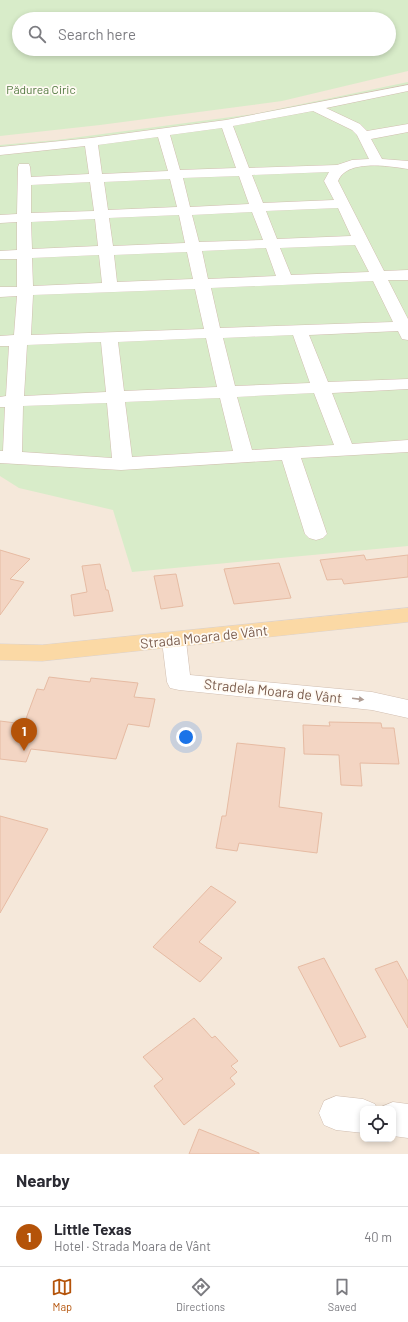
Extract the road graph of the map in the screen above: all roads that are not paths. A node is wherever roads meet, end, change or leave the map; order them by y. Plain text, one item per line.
1 (408, 88) edge
2 (313, 107) junction
3 (226, 124) junction
4 (408, 128) edge
5 (163, 132) junction
6 (363, 135) junction
7 (91, 142) junction
8 (24, 149) junction
9 (0, 151) edge
10 (377, 162) junction
11 (408, 165) edge
12 (338, 169) junction
13 (244, 171) junction
14 (176, 174) junction
15 (98, 177) junction
16 (25, 181) junction
17 (342, 204) junction
18 (259, 208) junction
19 (186, 211) junction
20 (102, 215) junction
21 (0, 218) edge
22 (25, 218) junction
23 (360, 240) junction
24 (272, 244) junction
25 (194, 248) junction
26 (106, 251) junction
27 (24, 254) junction
28 (0, 255) edge
29 (408, 275) edge
30 (379, 276) junction
31 (285, 280) junction
32 (203, 283) junction
33 (110, 287) junction
34 (24, 291) junction
35 (0, 292) edge
36 (406, 329) edge
37 (299, 330) junction
38 (212, 333) junction
39 (109, 336) junction
40 (22, 340) junction
41 (0, 341) edge
42 (408, 384) edge
43 (321, 388) junction
44 (226, 392) junction
45 (115, 397) junction
46 (7, 402) edge
47 (408, 446) edge
48 (345, 450) junction
49 (290, 454) junction
50 (6, 457) edge
51 (244, 457) junction
52 (121, 464) junction
53 (316, 534) dead end
54 (408, 615) edge
55 (174, 641) junction
56 (0, 652) edge
57 (408, 709) edge
58 (396, 1119) edge
59 (408, 1121) edge

1 - 2 street
2 - 3 street
2 - 6 street
3 - 5 street
3 - 13 street
4 - 6 street
5 - 7 street
5 - 14 street
6 - 10 street
7 - 8 street
7 - 15 street
8 - 9 street
8 - 16 street
10 - 11 street
10 - 12 street
12 - 13 street
12 - 17 street
13 - 14 street
13 - 18 street
14 - 15 street
14 - 19 street
15 - 16 street
15 - 20 street
16 - 22 street
17 - 18 street
17 - 23 street
18 - 19 street
18 - 24 street
19 - 20 street
19 - 25 street
20 - 22 street
20 - 26 street
21 - 22 street
22 - 27 street
23 - 24 street
23 - 30 street
24 - 25 street
24 - 31 street
25 - 26 street
25 - 32 street
26 - 27 street
26 - 33 street
27 - 28 street
27 - 34 street
29 - 30 street
30 - 31 street
30 - 36 street
31 - 32 street
32 - 33 street
32 - 38 street
33 - 34 street
34 - 35 street
34 - 40 street
36 - 37 street
37 - 38 street
37 - 43 street
38 - 39 street
38 - 44 street
39 - 40 street
39 - 45 street
40 - 41 street
40 - 46 street
42 - 43 street
43 - 44 street
43 - 48 street
44 - 45 street
44 - 51 street
45 - 46 street
45 - 52 street
46 - 50 street
47 - 48 street
48 - 49 street
49 - 51 street
49 - 53 street
50 - 52 street
51 - 52 street
54 - 55 main road, Strada Moara de Vânt
55 - 56 main road, Strada Moara de Vânt
55 -> 57 street, Stradela Moara de Vânt
58 - 59 street

